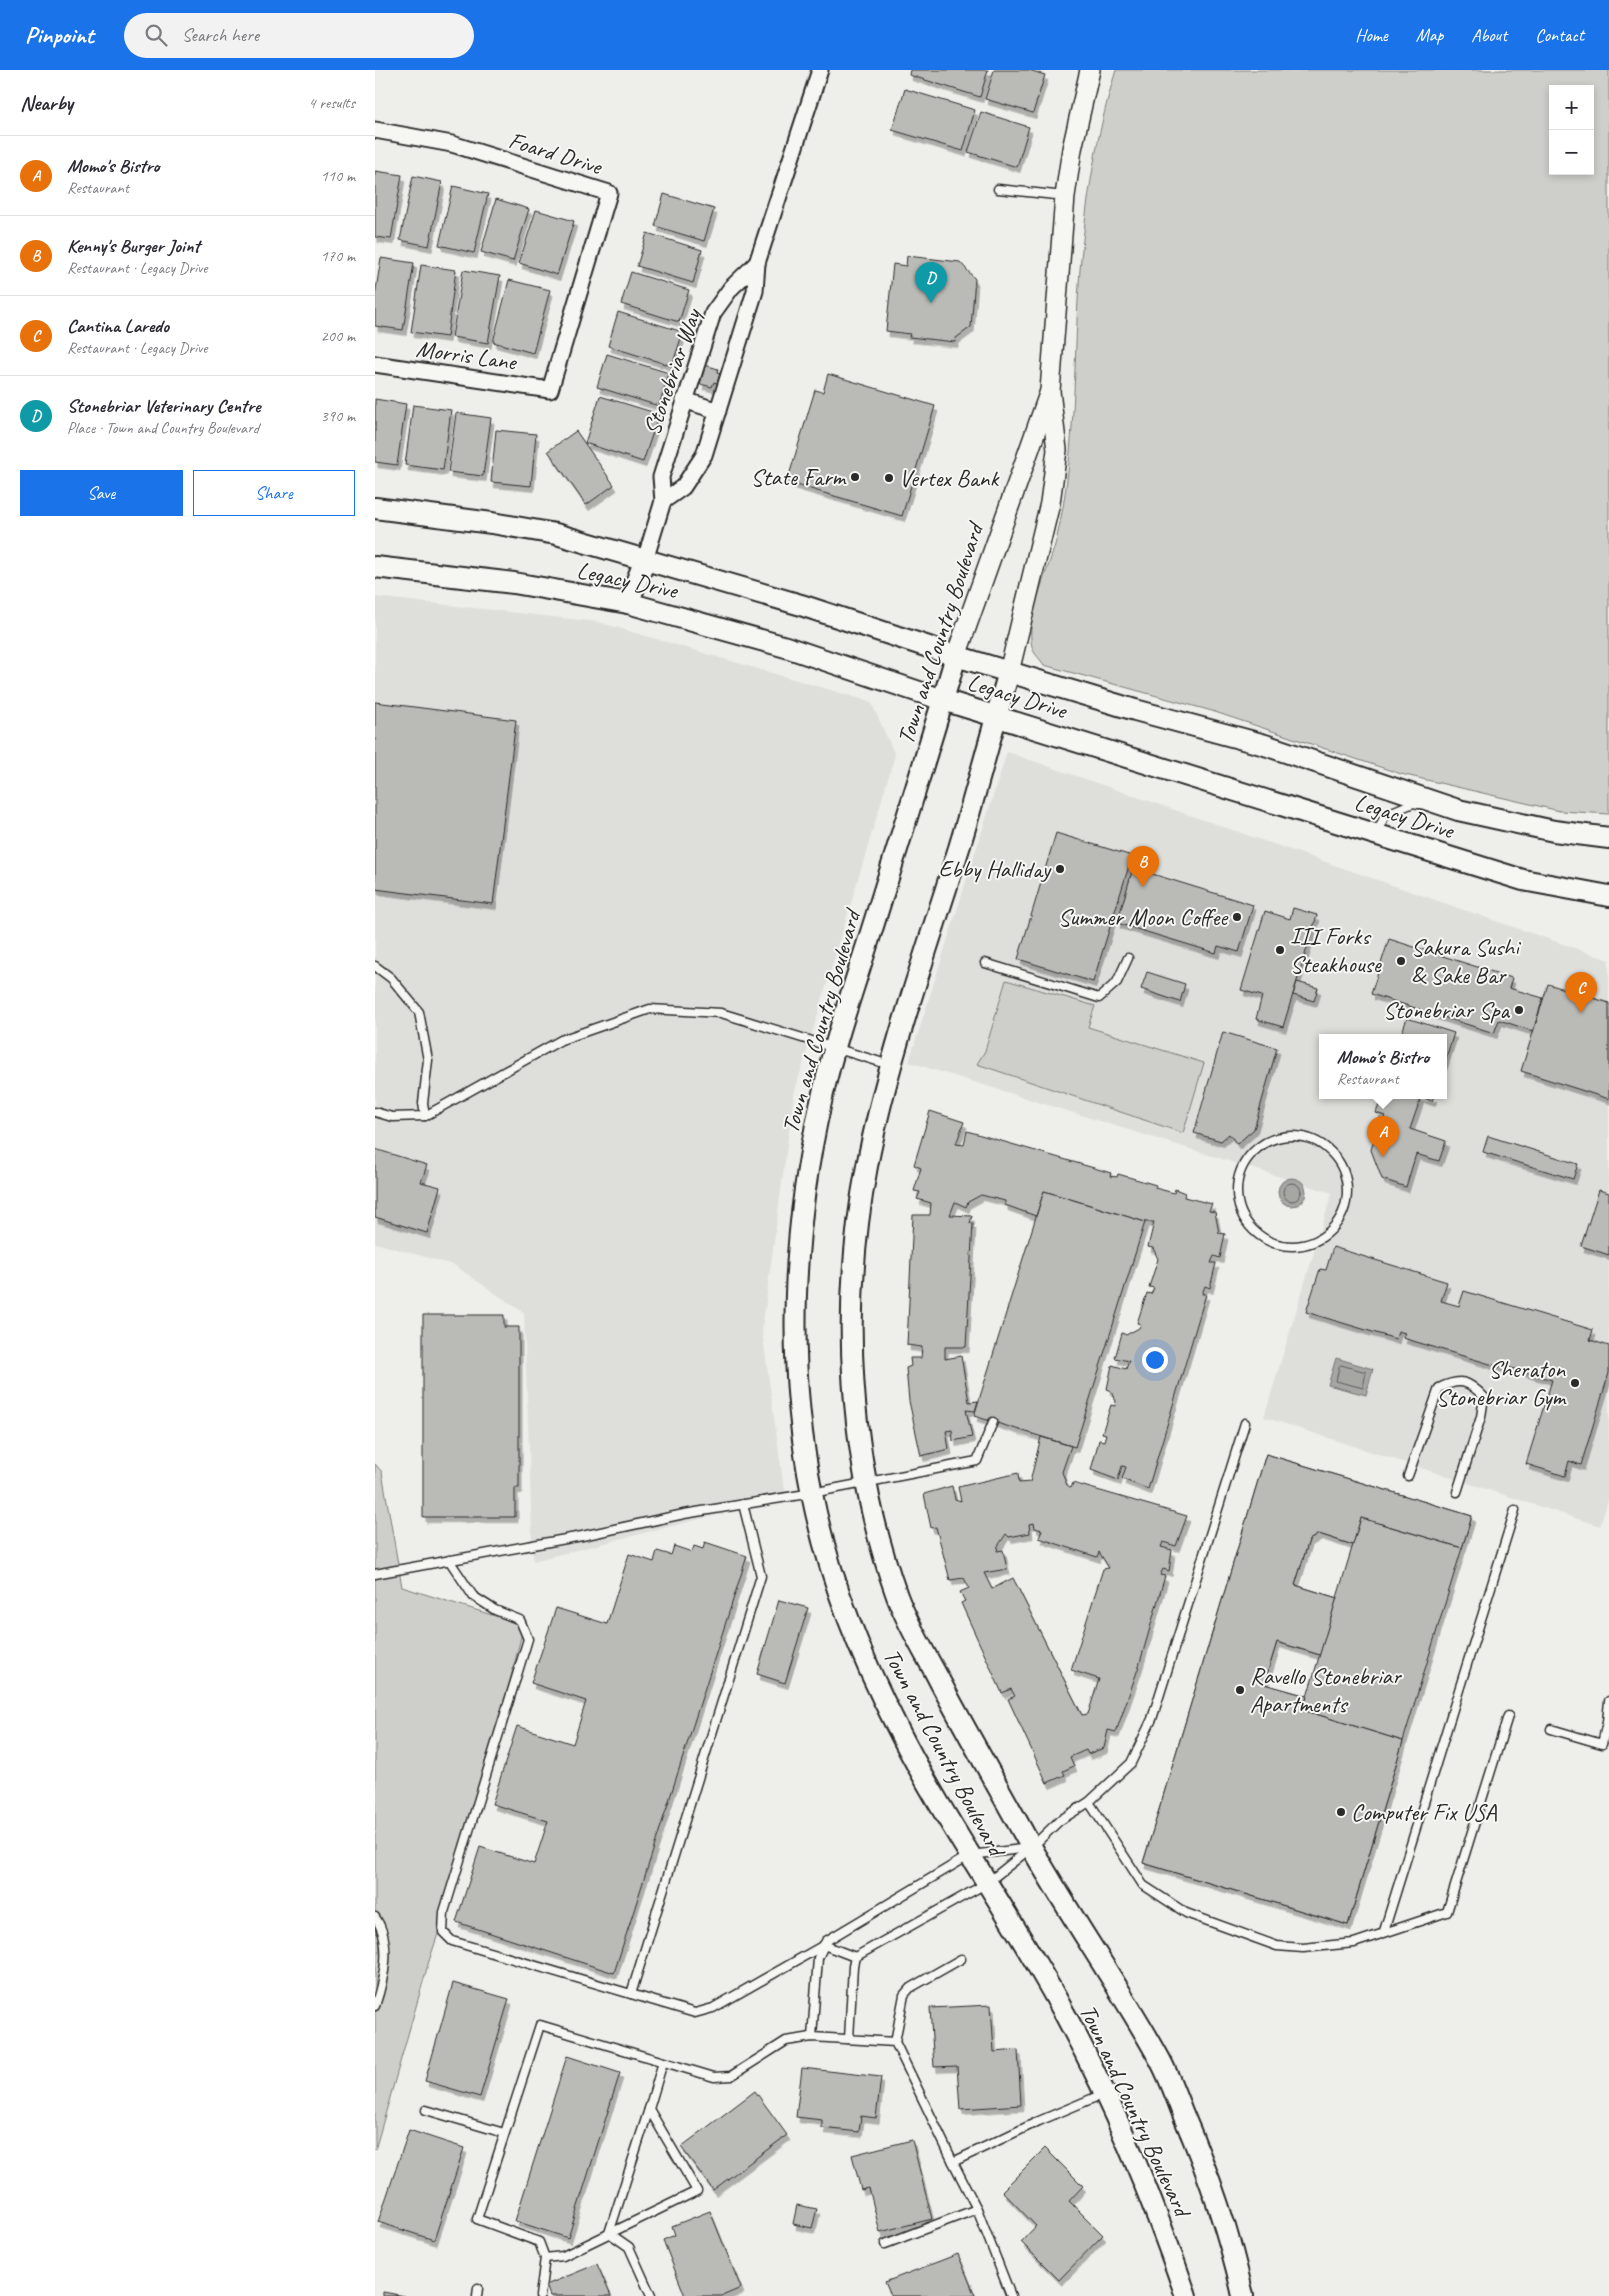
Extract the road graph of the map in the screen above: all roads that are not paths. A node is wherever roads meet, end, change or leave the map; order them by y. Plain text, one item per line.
1 (820, 70) edge
2 (1090, 70) edge
3 (375, 130) edge
4 (998, 189) dead end
5 (1065, 196) junction
6 (757, 263) junction
7 (375, 364) edge
8 (550, 390) joint
9 (1050, 391) junction
10 (684, 400) junction
11 (718, 412) junction
12 (663, 501) junction
13 (375, 508) edge
14 (645, 560) junction
15 (375, 567) edge
16 (628, 603) junction
17 (956, 656) junction
18 (1009, 672) junction
19 (943, 700) junction
20 (996, 716) junction
21 (1458, 810) junction
22 (1377, 834) junction
23 (1609, 838) edge
24 (1609, 896) edge
25 (1128, 958) dead end
26 (985, 963) dead end
27 (375, 966) edge
28 (835, 1048) junction
29 (891, 1066) junction
30 (375, 1112) edge
31 (425, 1116) junction
32 (1239, 1175) joint
33 (993, 1422) dead end
34 (1245, 1422) dead end
35 (1408, 1476) dead end
36 (867, 1482) junction
37 (1457, 1492) dead end
38 (812, 1493) junction
39 (743, 1504) junction
40 (1515, 1510) dead end
41 (449, 1560) junction
42 (375, 1574) edge
43 (1609, 1702) edge
44 (1507, 1716) dead end
45 (1551, 1729) dead end
46 (1605, 1745) edge
47 (1089, 1802) junction
48 (1032, 1848) junction
49 (970, 1856) junction
50 (987, 1883) junction
51 (375, 1918) edge
52 (1385, 1931) junction
53 (824, 1945) junction
54 (855, 1957) junction
55 (961, 1959) dead end
56 (631, 1994) junction
57 (375, 2006) edge
58 (812, 2037) junction
59 (849, 2040) junction
60 (895, 2042) junction
61 (663, 2062) junction
62 (1105, 2094) junction
63 (649, 2109) junction
64 (426, 2110) dead end
65 (505, 2133) junction
66 (953, 2162) junction
67 (977, 2209) junction
68 (609, 2233) junction
69 (885, 2244) dead end
70 (545, 2258) junction
71 (540, 2296) edge
72 (651, 2296) edge
73 (1011, 2296) edge
74 (1186, 2296) edge
75 (1243, 2296) edge

1 - 6 street, Stonebriar Way
2 - 5 street, Town and Country Boulevard
3 - 8 street, Foard Drive
4 - 5 lane
5 - 9 street, Town and Country Boulevard
6 - 10 street, Stonebriar Way
6 - 11 street
7 - 8 street, Morris Lane
9 - 17 street, Town and Country Boulevard
9 - 18 street, Town and Country Boulevard
10 - 11 street
10 - 12 street, Stonebriar Way
11 - 12 street
12 - 14 street, Stonebriar Way
13 - 14 main road, Legacy Drive
14 - 16 main road
14 - 17 main road, Legacy Drive
15 - 16 main road, Legacy Drive
16 - 19 main road, Legacy Drive
17 - 18 main road, Legacy Drive
17 - 19 main road, Town and Country Boulevard
18 - 20 main road, Town and Country Boulevard
18 - 21 main road, Legacy Drive
19 - 20 main road, Legacy Drive
19 - 28 main road, Town and Country Boulevard
20 - 22 main road, Legacy Drive
20 - 29 main road, Town and Country Boulevard
21 - 22 lane
21 - 23 main road, Legacy Drive
22 - 24 main road, Legacy Drive
25 - 26 lane
27 - 31 lane
28 - 29 lane
28 - 31 lane
28 - 38 main road, Town and Country Boulevard
29 - 36 main road, Town and Country Boulevard
30 - 31 lane
32 - 32 lane
33 - 36 lane
34 - 47 lane
35 - 37 lane
36 - 38 lane
36 - 48 main road, Town and Country Boulevard
38 - 39 lane
38 - 49 main road, Town and Country Boulevard
39 - 41 lane
39 - 56 lane
40 - 52 lane
41 - 42 lane
41 - 56 lane
43 - 46 lane
44 - 52 lane
45 - 46 lane
47 - 48 lane
47 - 52 lane
48 - 49 lane
48 - 50 lane
48 - 75 main road, Town and Country Boulevard
49 - 50 main road, Town and Country Boulevard
49 - 53 lane
50 - 54 lane
50 - 62 main road, Town and Country Boulevard
51 - 57 lane
53 - 54 lane
53 - 56 lane
53 - 58 lane
54 - 59 lane
55 - 60 lane
58 - 59 lane
58 - 61 lane
59 - 60 lane
60 - 66 lane
61 - 63 lane
61 - 65 lane
62 - 66 lane
62 - 74 main road, Town and Country Boulevard
63 - 68 lane
63 - 68 lane
64 - 65 lane
65 - 70 lane
66 - 67 lane
67 - 69 lane
67 - 73 lane
68 - 70 lane
68 - 72 lane
70 - 71 lane

